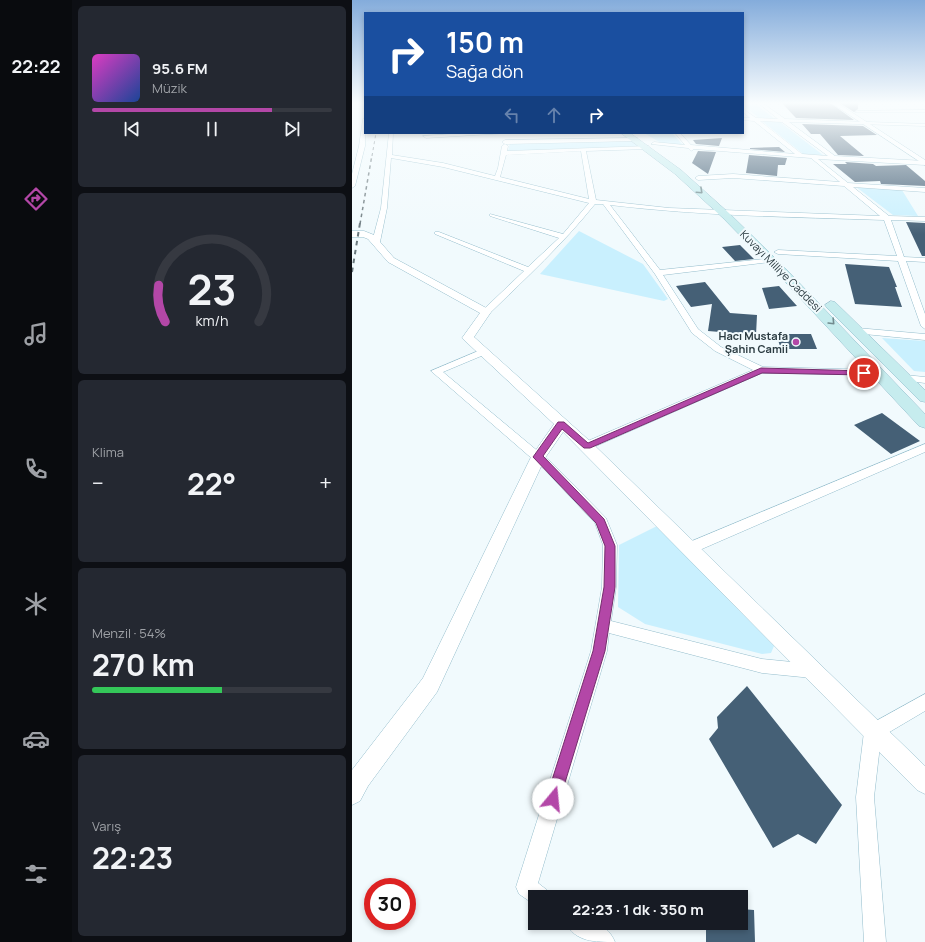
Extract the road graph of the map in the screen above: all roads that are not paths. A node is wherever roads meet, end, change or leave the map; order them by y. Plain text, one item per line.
1 (362, 146) edge
2 (389, 146) edge
3 (505, 146) edge
4 (650, 146) junction
5 (688, 146) edge
6 (788, 146) edge
7 (818, 146) edge
8 (900, 146) edge
9 (908, 146) edge
10 (691, 149) junction
11 (583, 150) junction
12 (504, 153) junction
13 (388, 156) junction
14 (801, 156) junction
15 (813, 157) junction
16 (925, 157) edge
17 (834, 158) junction
18 (925, 163) edge
19 (497, 177) junction
20 (698, 178) junction
21 (846, 184) junction
22 (352, 186) edge
23 (925, 190) edge
24 (593, 202) junction
25 (605, 203) junction
26 (722, 212) junction
27 (740, 214) junction
28 (492, 216) dead end
29 (887, 218) junction
30 (925, 219) edge
31 (437, 233) dead end
32 (352, 234) edge
33 (564, 237) junction
34 (376, 242) junction
35 (774, 256) junction
36 (901, 259) junction
37 (925, 260) edge
38 (789, 263) dead end
39 (530, 271) junction
40 (658, 273) junction
41 (823, 297) dead end
42 (486, 312) junction
43 (925, 326) edge
44 (857, 331) junction
45 (925, 337) edge
46 (483, 352) junction
47 (761, 370) junction
48 (879, 373) junction
49 (905, 378) junction
50 (925, 380) edge
51 (925, 398) edge
52 (925, 423) edge
53 (561, 424) junction
54 (587, 446) junction
55 (925, 448) edge
56 (538, 457) junction
57 (690, 548) junction
58 (603, 625) junction
59 (812, 671) junction
60 (925, 702) edge
61 (873, 732) junction
62 (925, 782) edge
63 (352, 793) edge
64 (530, 890) edge
65 (587, 930) edge
66 (604, 942) edge
67 (875, 942) edge

1 - 22 street
2 - 13 street
3 - 12 street
4 - 10 street
4 - 11 street
4 - 20 main road, Kuvayı Milliye Caddesi
4 -> 26 main road, Kuvayı Milliye Caddesi
5 - 10 street
6 - 14 street
7 - 17 street
8 - 18 street
9 - 16 street
10 - 14 street
11 - 12 street
11 - 24 street
12 - 19 street
13 - 19 street
13 - 34 street
14 - 15 street
15 - 17 street
15 - 21 street
17 - 18 street
19 - 24 street
20 - 21 street
20 - 27 main road, Kuvayı Milliye Caddesi
21 - 23 street
21 - 29 street
24 - 25 street
24 - 33 street
25 - 26 street
25 - 40 street
26 - 27 street
26 - 35 main road, Kuvayı Milliye Caddesi
27 - 29 street
27 - 35 main road, Kuvayı Milliye Caddesi
28 - 33 street
29 - 30 street
29 - 36 street
31 - 39 street
32 - 34 street
33 - 39 street
34 - 42 street
35 - 36 street
35 - 38 main road, Kuvayı Milliye Caddesi
35 - 40 street
35 -> 48 main road, Kuvayı Milliye Caddesi
36 - 37 street
36 - 43 street
39 - 42 street
40 - 47 street
41 - 44 main road, Kuvayı Milliye Caddesi
42 - 46 street
44 - 45 street
44 - 49 main road, Kuvayı Milliye Caddesi
46 - 53 street
46 - 56 street
47 - 48 street
47 - 54 street
48 - 52 main road, Kuvayı Milliye Caddesi
49 - 50 street
49 - 51 main road, Kuvayı Milliye Caddesi
53 - 54 street
53 - 56 street
54 - 57 street
55 - 57 street
56 - 58 street
56 - 63 street
57 - 59 street
58 - 59 street
58 - 64 street
59 - 61 street
60 - 61 street
61 - 62 street
61 - 67 street
65 - 66 street

